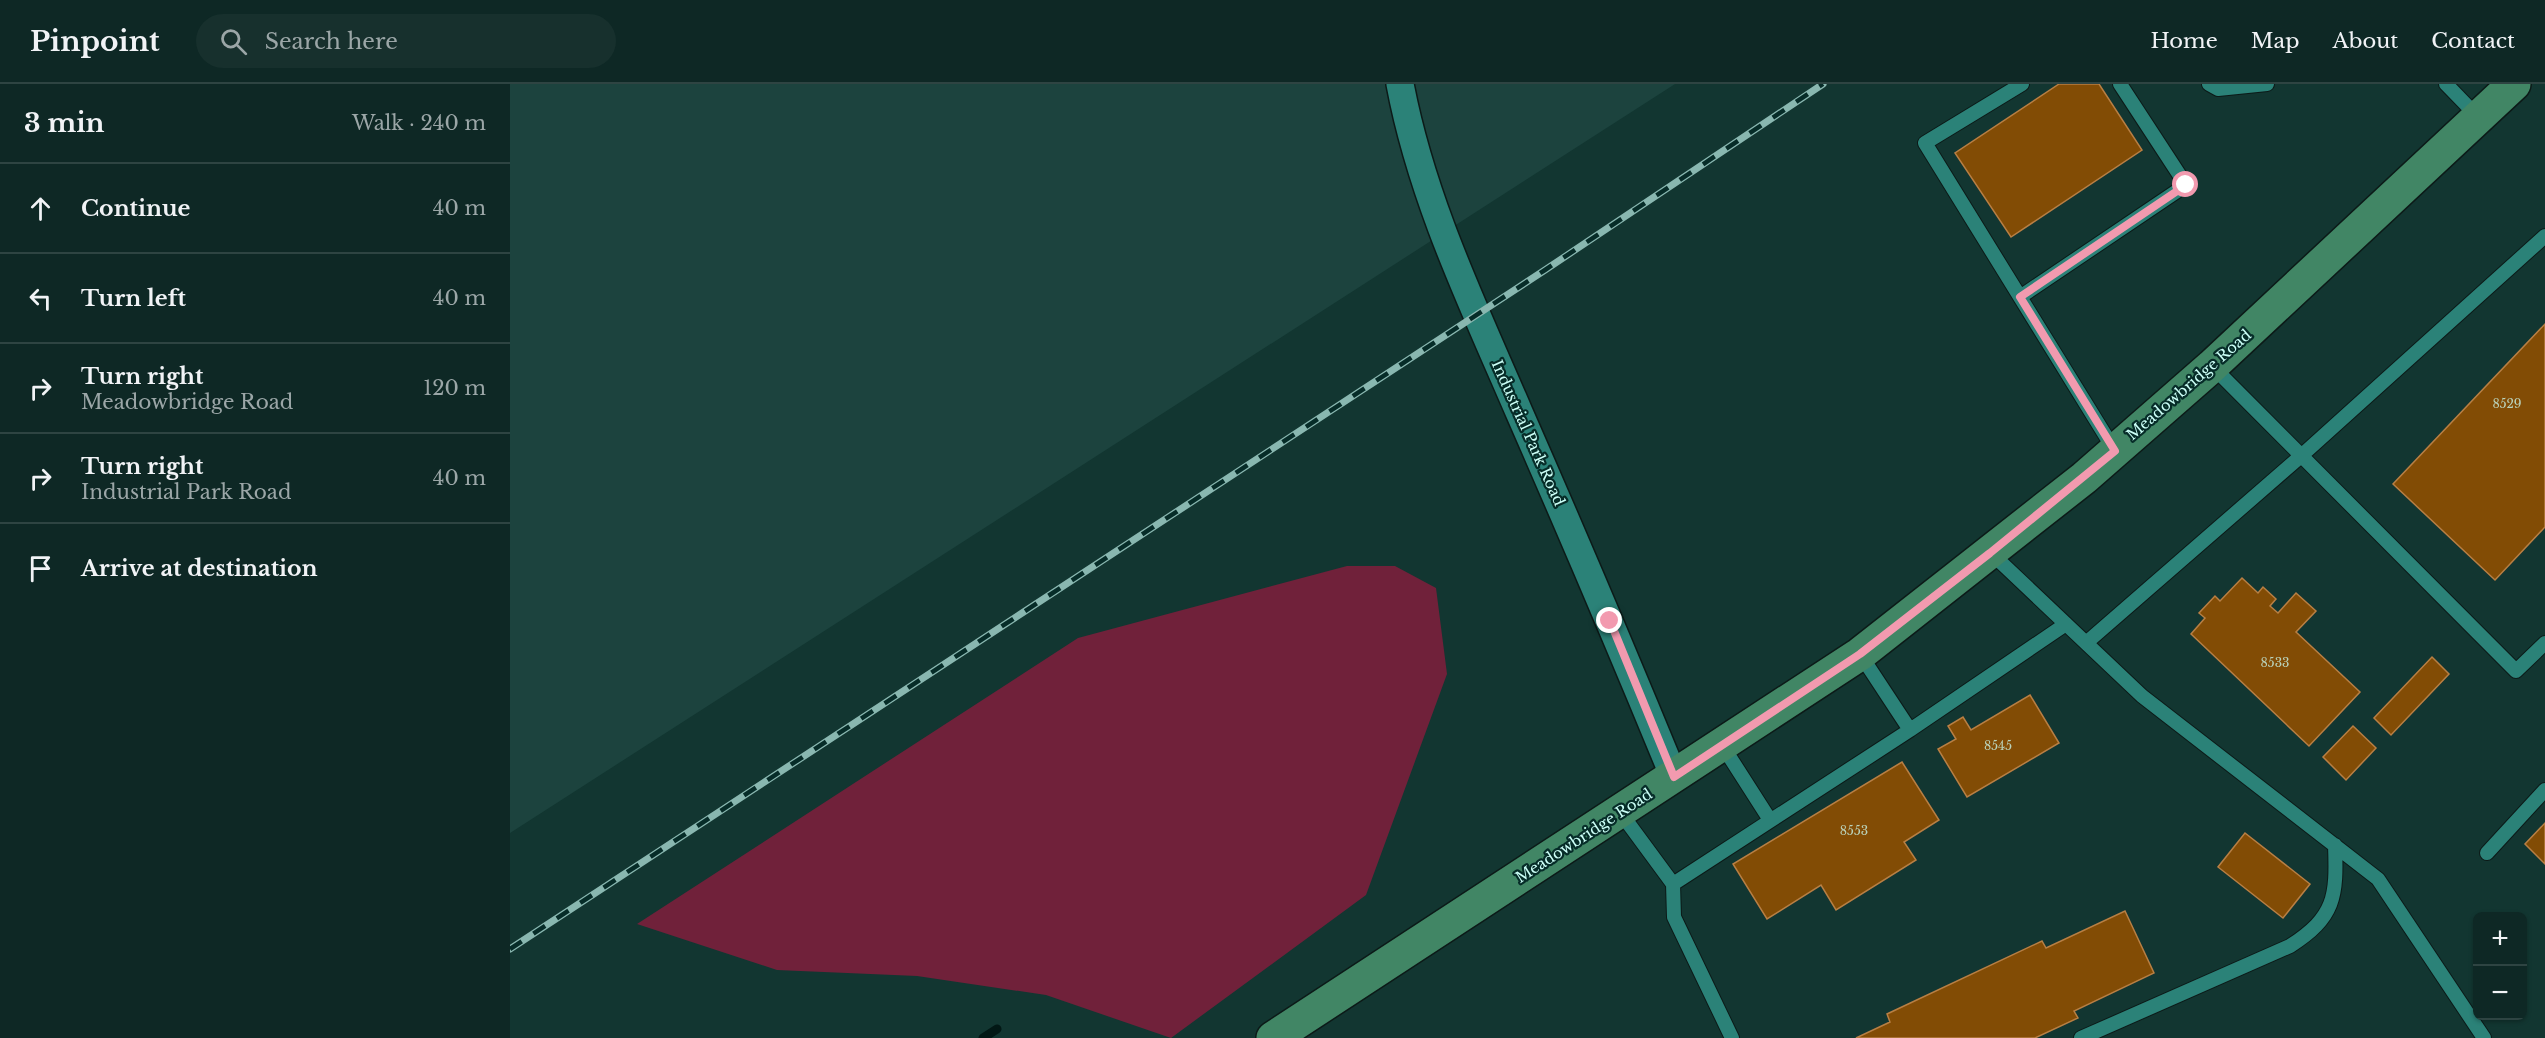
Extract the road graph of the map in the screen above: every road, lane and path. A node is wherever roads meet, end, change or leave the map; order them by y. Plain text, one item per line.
1 (1400, 84) edge
2 (2022, 84) edge
3 (2120, 84) edge
4 (2209, 84) edge
5 (2267, 84) edge
6 (2446, 84) edge
7 (2514, 84) edge
8 (2478, 117) junction
9 (2545, 236) edge
10 (2020, 297) junction
11 (2212, 366) junction
12 (2115, 451) junction
13 (2301, 456) junction
14 (1990, 553) junction
15 (2066, 624) junction
16 (2086, 643) junction
17 (2545, 643) edge
18 (1860, 654) junction
19 (1910, 730) junction
20 (1722, 745) junction
21 (1674, 777) junction
22 (2545, 790) edge
23 (1620, 812) junction
24 (1770, 820) junction
25 (2335, 845) junction
26 (2487, 853) dead end
27 (1673, 884) junction
28 (1273, 1038) edge
29 (1732, 1038) edge
30 (2082, 1038) edge
31 (2484, 1038) edge

1 - 21 street, Industrial Park Road
2 - 10 lane
3 - 10 lane
4 - 5 lane
6 - 8 lane
7 - 8 main road, Meadowbridge Road
8 - 11 main road, Meadowbridge Road
9 - 13 lane
10 - 12 lane
11 - 12 main road, Meadowbridge Road
11 - 13 lane
12 - 14 main road, Meadowbridge Road
13 - 16 lane
13 - 17 lane
14 - 15 lane
14 - 18 main road, Meadowbridge Road
15 - 16 lane
15 - 19 lane
16 - 25 lane
18 - 19 lane
18 - 20 main road, Meadowbridge Road
19 - 24 lane
20 - 21 main road, Meadowbridge Road
20 - 24 lane
21 - 23 main road, Meadowbridge Road
22 - 26 lane
23 - 27 lane
23 - 28 main road, Meadowbridge Road
24 - 27 lane
25 - 30 lane
25 - 31 lane
27 - 29 lane

